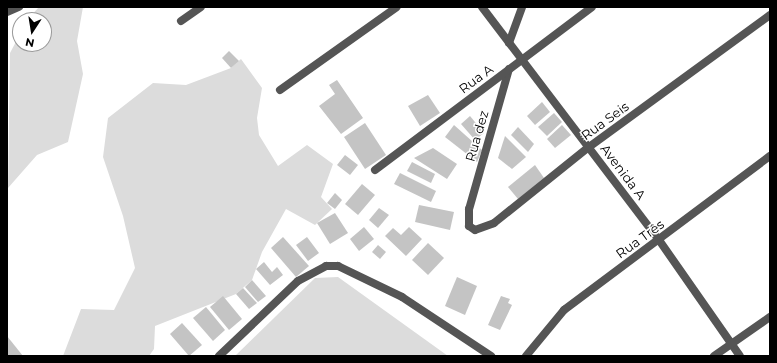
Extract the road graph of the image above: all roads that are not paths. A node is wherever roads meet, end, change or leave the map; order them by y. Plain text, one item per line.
1 (19, 7) edge
2 (201, 7) edge
3 (397, 7) edge
4 (482, 7) edge
5 (522, 7) edge
6 (592, 7) edge
7 (7, 12) edge
8 (770, 15) edge
9 (181, 21) dead end
10 (509, 43) junction
11 (522, 60) junction
12 (509, 69) junction
13 (280, 90) dead end
14 (589, 147) junction
15 (770, 156) edge
16 (375, 170) dead end
17 (469, 209) joint
18 (659, 240) junction
19 (770, 317) edge
20 (732, 344) junction
21 (219, 356) edge
22 (491, 356) edge
23 (526, 356) edge
24 (714, 356) edge
25 (740, 356) edge

1 - 7 street
2 - 9 street
3 - 13 street
4 - 10 street, Avenida A
5 - 10 street
6 - 11 street, Rua A
8 - 14 street, Rua Seis
10 - 11 street, Avenida A
11 - 12 street, Rua A
11 - 14 street, Avenida A
12 - 16 street, Rua A
12 - 17 street, Rua dez
14 - 17 street, Rua Seis
14 - 18 street, Avenida A
15 - 18 street, Rua Três
18 - 20 street, Avenida A
18 - 23 street, Rua Três
19 - 20 street
20 - 24 street
20 - 25 street, Avenida A
21 - 22 street

